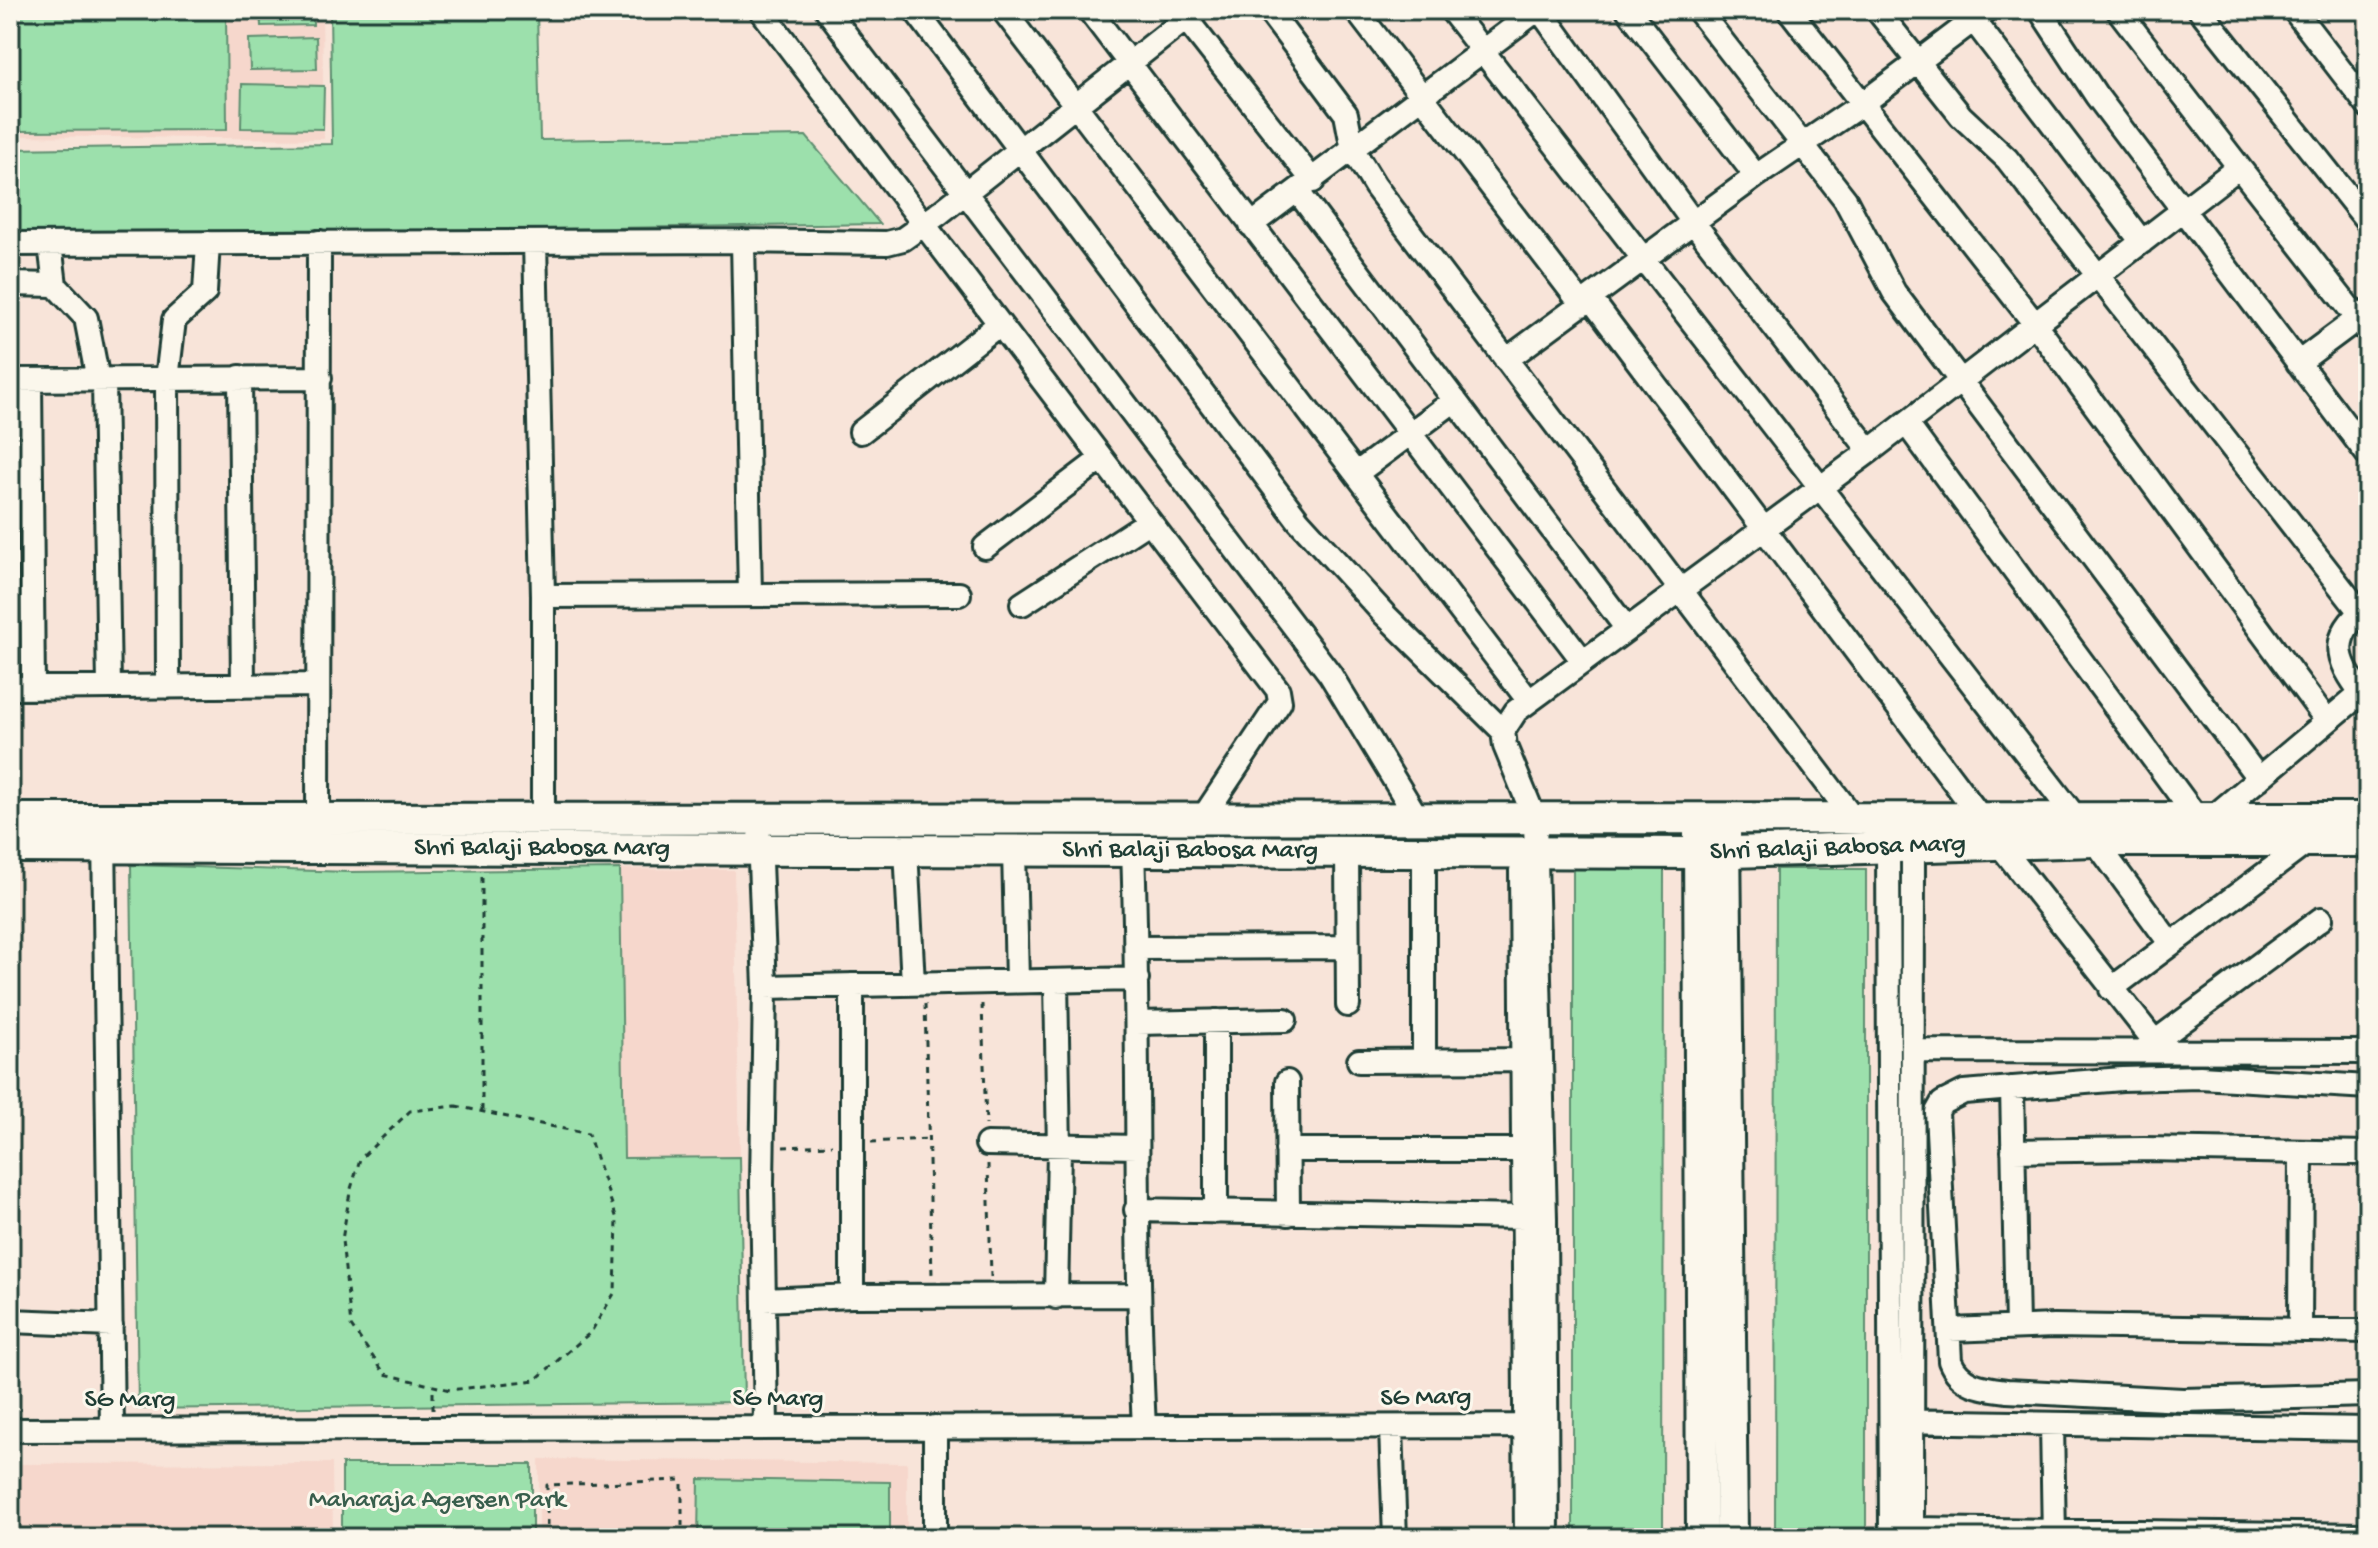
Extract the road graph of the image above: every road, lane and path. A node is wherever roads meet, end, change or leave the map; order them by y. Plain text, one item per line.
1 (761, 10) edge
2 (827, 10) edge
3 (915, 10) edge
4 (1003, 10) edge
5 (1089, 10) edge
6 (1268, 10) edge
7 (1356, 10) edge
8 (1451, 10) edge
9 (1538, 10) edge
10 (1628, 10) edge
11 (1698, 10) edge
12 (1789, 10) edge
13 (1877, 10) edge
14 (2040, 10) edge
15 (2118, 10) edge
16 (2200, 10) edge
17 (2294, 10) edge
18 (1187, 13) edge
19 (1976, 13) edge
20 (1481, 49) junction
21 (1917, 62) junction
22 (1129, 64) junction
23 (1421, 95) junction
24 (1862, 104) junction
25 (2368, 106) edge
26 (1075, 107) junction
27 (1801, 144) junction
28 (1019, 150) junction
29 (1353, 150) junction
30 (2239, 167) junction
31 (1756, 176) junction
32 (1306, 186) junction
33 (963, 194) junction
34 (2183, 210) junction
35 (1693, 222) junction
36 (2368, 222) edge
37 (922, 225) junction
38 (1251, 225) junction
39 (743, 241) junction
40 (319, 242) junction
41 (535, 242) junction
42 (2142, 242) junction
43 (208, 243) junction
44 (10, 244) edge
45 (50, 244) junction
46 (1642, 260) junction
47 (2098, 274) junction
48 (10, 284) edge
49 (55, 285) junction
50 (1587, 302) junction
51 (2365, 321) edge
52 (2035, 324) junction
53 (998, 325) junction
54 (1506, 360) junction
55 (2298, 363) junction
56 (240, 377) junction
57 (320, 378) junction
58 (167, 379) junction
59 (101, 380) junction
60 (1959, 380) junction
61 (20, 381) edge
62 (1455, 400) junction
63 (1906, 423) junction
64 (861, 432) dead end
65 (1410, 434) junction
66 (1870, 451) junction
67 (2368, 455) edge
68 (1101, 459) junction
69 (1357, 473) junction
70 (1822, 486) junction
71 (1148, 522) junction
72 (1765, 527) junction
73 (985, 547) dead end
74 (1681, 590) junction
75 (959, 594) dead end
76 (750, 595) junction
77 (543, 596) junction
78 (1022, 604) dead end
79 (2364, 609) edge
80 (1627, 629) junction
81 (1583, 661) junction
82 (318, 685) junction
83 (243, 686) junction
84 (109, 687) junction
85 (168, 687) junction
86 (21, 688) edge
87 (2364, 697) edge
88 (1529, 701) junction
89 (2327, 721) junction
90 (1503, 731) junction
91 (2259, 779) junction
92 (1528, 815) junction
93 (2204, 818) junction
94 (2368, 818) edge
95 (10, 819) edge
96 (543, 819) junction
97 (1202, 819) junction
98 (1418, 819) junction
99 (1712, 819) junction
100 (1854, 819) junction
101 (1982, 819) junction
102 (2085, 830) junction
103 (104, 832) junction
104 (318, 834) junction
105 (759, 834) junction
106 (2309, 841) junction
107 (2368, 841) edge
108 (1999, 844) junction
109 (10, 847) edge
110 (1900, 847) junction
111 (482, 848) junction
112 (906, 849) junction
113 (1014, 850) junction
114 (1133, 850) junction
115 (1347, 851) junction
116 (1424, 852) junction
117 (1528, 852) junction
118 (1713, 852) junction
119 (2321, 919) dead end
120 (2170, 943) junction
121 (1347, 947) junction
122 (1136, 948) junction
123 (1137, 979) junction
124 (1017, 981) junction
125 (1056, 981) junction
126 (919, 983) junction
127 (852, 985) junction
128 (765, 987) junction
129 (2111, 989) junction
130 (1348, 1005) dead end
131 (1285, 1020) dead end
132 (1216, 1021) junction
133 (1137, 1023) junction
134 (2148, 1046) junction
135 (1913, 1051) junction
136 (2368, 1052) edge
137 (1523, 1060) junction
138 (1359, 1061) dead end
139 (1424, 1061) junction
140 (1287, 1082) dead end
141 (2368, 1087) edge
142 (2012, 1088) junction
143 (482, 1111) junction
144 (1059, 1143) junction
145 (987, 1144) dead end
146 (1137, 1147) junction
147 (1287, 1150) junction
148 (1524, 1150) junction
149 (2013, 1151) junction
150 (2301, 1152) junction
151 (2368, 1153) edge
152 (1136, 1210) junction
153 (1216, 1212) junction
154 (1288, 1214) junction
155 (1524, 1217) junction
156 (1137, 1295) junction
157 (852, 1296) junction
158 (932, 1296) junction
159 (1056, 1297) junction
160 (764, 1300) junction
161 (10, 1321) edge
162 (111, 1325) junction
163 (2017, 1326) junction
164 (2300, 1329) junction
165 (1949, 1330) junction
166 (2368, 1331) edge
167 (2368, 1395) edge
168 (1902, 1421) junction
169 (2052, 1424) junction
170 (1536, 1426) junction
171 (935, 1427) junction
172 (1144, 1427) junction
173 (766, 1428) junction
174 (1391, 1428) junction
175 (112, 1429) junction
176 (2368, 1429) edge
177 (10, 1430) edge
178 (2054, 1533) edge
179 (1905, 1535) edge
180 (2368, 1535) edge
181 (547, 1538) edge
182 (682, 1538) edge
183 (935, 1538) edge
184 (1395, 1538) edge
185 (1526, 1538) edge
186 (1547, 1538) edge
187 (1702, 1538) edge
188 (1732, 1538) edge

1 - 37 street
2 - 33 street
3 - 28 street
4 - 26 street
5 - 22 street
6 - 29 street
7 - 23 street
8 - 20 street
9 - 20 street
9 - 35 street
10 - 31 street
11 - 27 street
12 - 24 street
13 - 21 street
14 - 34 street
15 - 30 street
16 - 36 street
17 - 25 street
18 - 22 street
18 - 32 street
19 - 21 street
19 - 42 street
20 - 23 street
20 - 46 street
21 - 24 street
21 - 47 street
22 - 26 street
22 - 38 street
23 - 29 street
23 - 50 street
24 - 27 street
24 - 52 street
26 - 28 street
26 - 69 street
27 - 31 street
27 - 60 street
28 - 33 street
28 - 90 street
29 - 32 street
29 - 54 street
30 - 34 street
30 - 51 street
31 - 35 street
32 - 38 street
32 - 62 street
33 - 37 street
33 - 98 street
34 - 42 street
34 - 55 street
35 - 46 street
35 - 66 street
37 - 39 street
37 - 53 street
38 - 65 street
39 - 41 street
39 - 76 street
40 - 41 street
40 - 43 street
40 - 57 street
41 - 77 street
42 - 47 street
43 - 45 street
43 - 58 street
44 - 45 street
45 - 49 street
46 - 50 street
46 - 70 street
47 - 52 street
47 - 79 street
48 - 49 street
49 - 59 street
50 - 54 street
50 - 72 street
51 - 55 street
52 - 60 street
52 - 89 street
53 - 64 street
53 - 68 street
54 - 74 street
55 - 67 street
56 - 57 street
56 - 58 street
56 - 83 street
57 - 82 street
58 - 59 street
58 - 85 street
59 - 61 street
59 - 84 street
60 - 63 street
60 - 91 street
61 - 86 street
62 - 65 street
62 - 80 street
63 - 66 street
63 - 93 street
65 - 69 street
65 - 81 street
66 - 70 street
68 - 71 street
68 - 73 street
69 - 88 street
70 - 72 street
70 - 102 street
71 - 78 street
71 - 97 street
72 - 74 street
72 - 101 street
74 - 80 street
74 - 100 street
75 - 76 street
76 - 77 street
77 - 96 street
79 - 87 street
80 - 81 street
81 - 88 street
82 - 83 street
82 - 104 street
83 - 85 street
84 - 85 street
84 - 86 street
87 - 89 street
88 - 90 street
89 - 91 street
90 - 92 street
91 - 93 street
92 - 98 street, Shri Balaji Babosa Marg
92 - 99 street, Shri Balaji Babosa Marg
92 - 117 street
93 - 94 street, Shri Balaji Babosa Marg
93 - 102 street, Shri Balaji Babosa Marg
95 - 103 street, Shri Balaji Babosa Marg
96 - 104 street, Shri Balaji Babosa Marg
96 - 105 street, Shri Balaji Babosa Marg
97 - 98 street, Shri Balaji Babosa Marg
97 - 105 street, Shri Balaji Babosa Marg
99 - 100 street, Shri Balaji Babosa Marg
99 - 118 street
100 - 101 street, Shri Balaji Babosa Marg
101 - 102 street, Shri Balaji Babosa Marg
102 - 106 street, Shri Balaji Babosa Marg
102 - 108 street, Shri Balaji Babosa Marg
102 - 120 street
103 - 104 street, Shri Balaji Babosa Marg
103 - 109 street, Shri Balaji Babosa Marg
103 - 162 street
104 - 111 street, Shri Balaji Babosa Marg
105 - 111 street, Shri Balaji Babosa Marg
105 - 112 street, Shri Balaji Babosa Marg
105 - 128 street
106 - 107 street, Shri Balaji Babosa Marg
106 - 120 street
108 - 110 street, Shri Balaji Babosa Marg
108 - 129 street
110 - 118 street, Shri Balaji Babosa Marg
110 - 135 street
110 - 168 street
111 - 143 path
112 - 113 street, Shri Balaji Babosa Marg
112 - 126 street
113 - 114 street, Shri Balaji Babosa Marg
113 - 124 street
114 - 115 street, Shri Balaji Babosa Marg
114 - 122 street
115 - 116 street, Shri Balaji Babosa Marg
115 - 121 street
116 - 117 street, Shri Balaji Babosa Marg
116 - 139 street
117 - 118 street, Shri Balaji Babosa Marg
117 - 137 street
117 - 170 street
118 - 187 street
118 - 188 street
119 - 134 street
120 - 129 street
121 - 122 street
121 - 130 street
122 - 123 street
123 - 125 street
123 - 133 street
124 - 125 street
124 - 126 street
125 - 144 street
126 - 127 street
126 - 158 path
127 - 128 street
127 - 157 street
128 - 160 street
129 - 134 street
131 - 132 street
132 - 133 street
132 - 153 street
133 - 146 street
134 - 135 street
134 - 136 street
135 - 168 street
137 - 139 street
137 - 148 street
138 - 139 street
140 - 147 street
141 - 142 street
142 - 149 street
142 - 165 street
143 - 143 path
144 - 145 street
144 - 146 street
144 - 159 street
146 - 152 street
147 - 148 street
147 - 154 street
148 - 155 street
149 - 150 street
149 - 163 street
150 - 151 street
150 - 164 street
152 - 153 street
152 - 156 street
153 - 154 street
154 - 155 street
155 - 170 street
156 - 159 street
156 - 172 street
157 - 158 street
157 - 160 street
158 - 159 street
160 - 173 street
161 - 162 street
162 - 175 street
163 - 164 street
163 - 165 street
164 - 166 street
165 - 167 street
168 - 169 street
168 - 179 street
169 - 176 street
169 - 178 street
170 - 174 street, SG Marg
170 - 185 street
170 - 186 street
171 - 172 street, SG Marg
171 - 173 street, SG Marg
171 - 183 street
172 - 174 street, SG Marg
173 - 175 street, SG Marg
174 - 184 street
175 - 177 street, SG Marg
178 - 179 street
178 - 180 street
181 - 182 path

